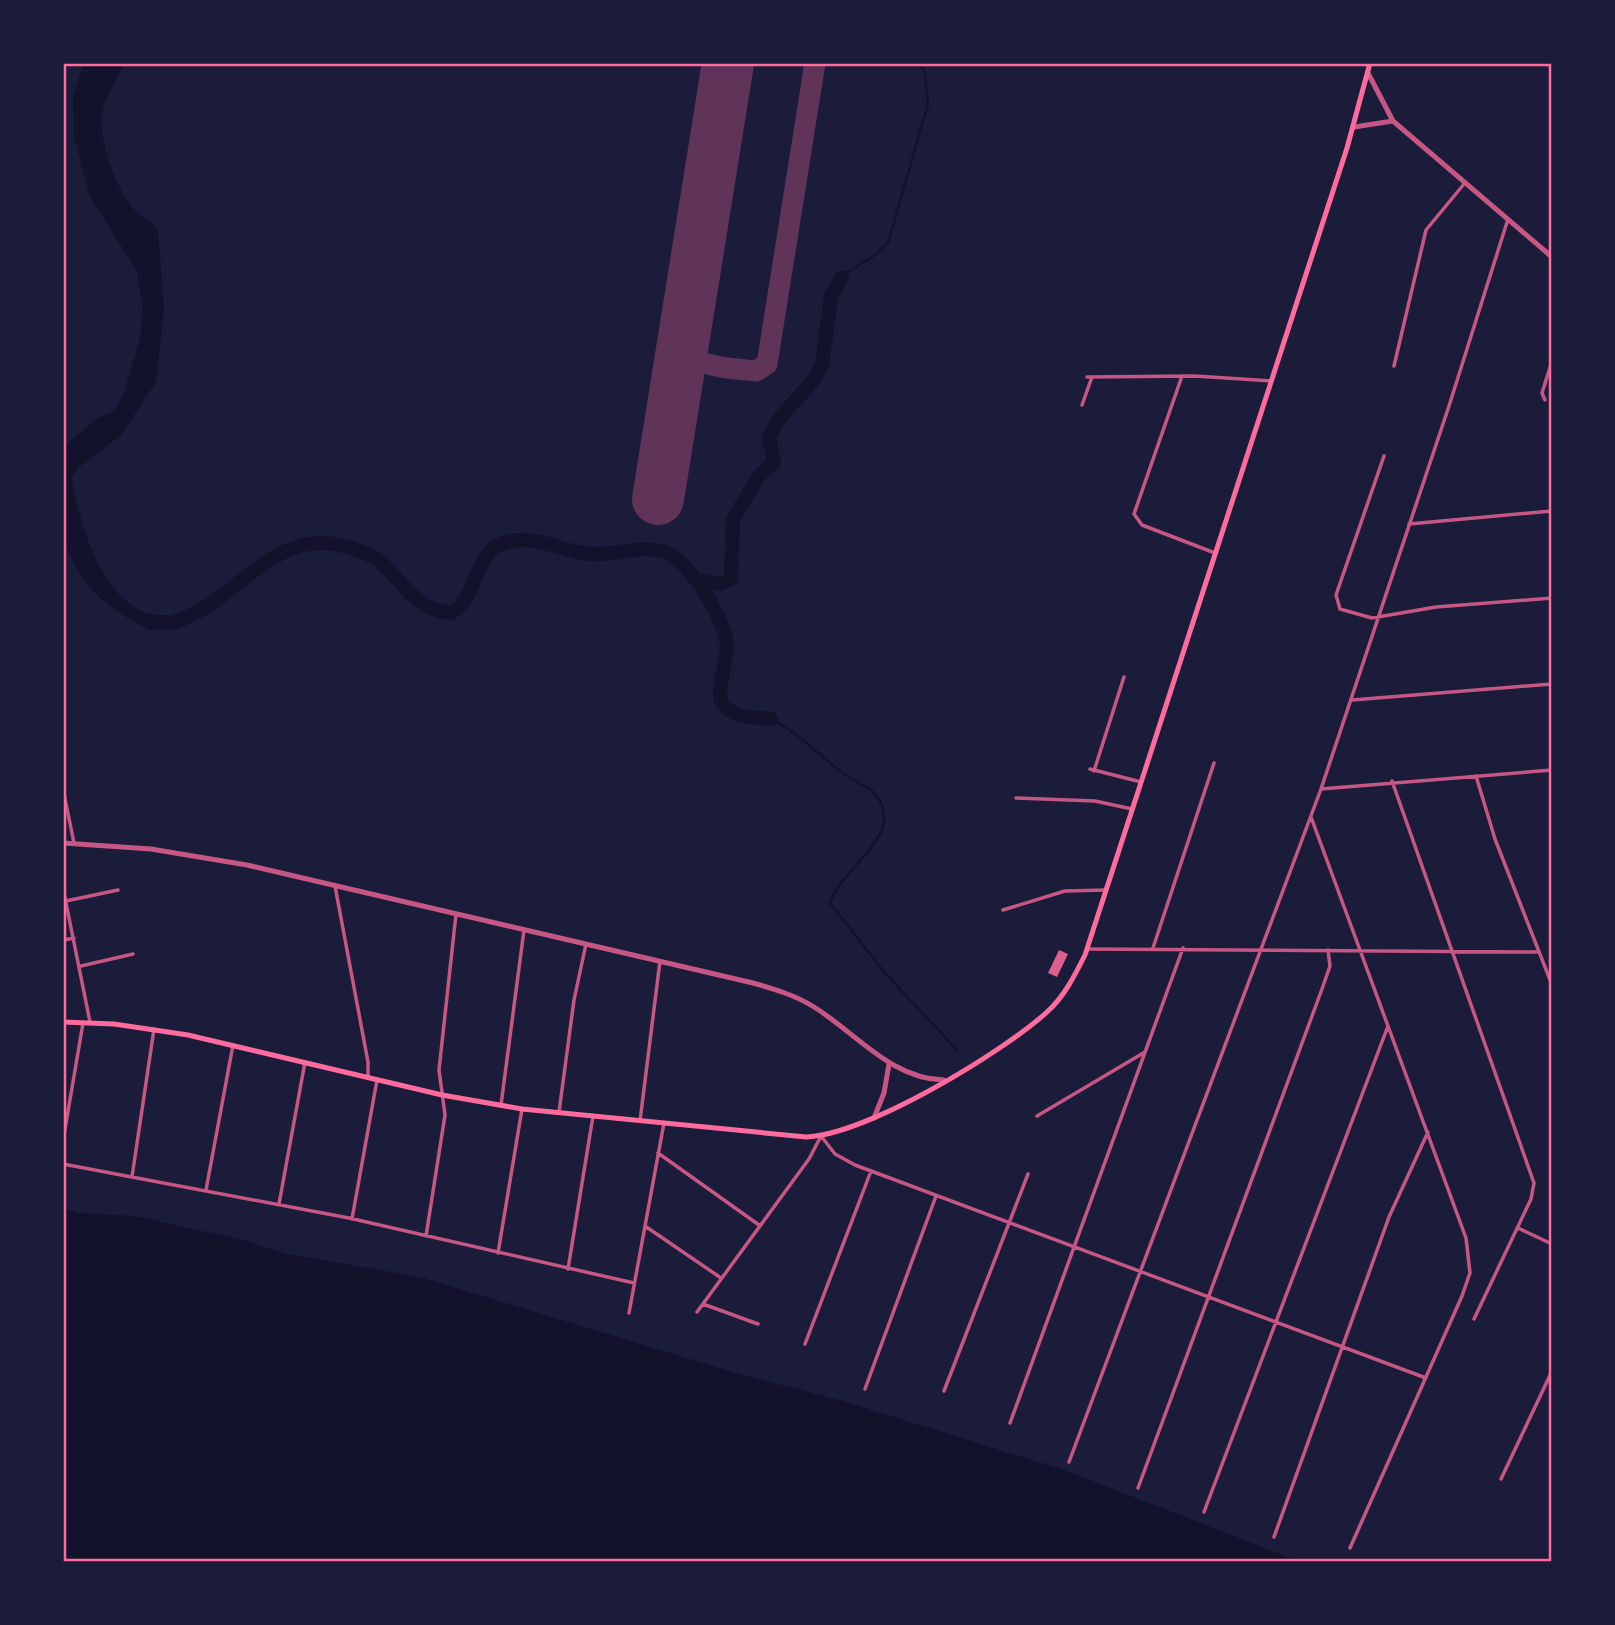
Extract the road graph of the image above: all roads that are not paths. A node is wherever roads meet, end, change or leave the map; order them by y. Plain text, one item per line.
1 (1370, 63) edge
2 (1368, 73) junction
3 (1393, 121) junction
4 (1354, 127) junction
5 (1464, 184) junction
6 (1508, 219) junction
7 (1552, 257) edge
8 (1552, 361) edge
9 (1394, 366) dead end
10 (1182, 376) junction
11 (1272, 381) junction
12 (1545, 400) dead end
13 (1082, 405) dead end
14 (1384, 456) dead end
15 (1552, 511) edge
16 (1409, 524) junction
17 (1215, 552) junction
18 (1552, 598) edge
19 (1379, 615) junction
20 (1124, 677) dead end
21 (1552, 684) edge
22 (1352, 700) junction
23 (1214, 763) dead end
24 (1552, 769) edge
25 (1476, 776) junction
26 (1392, 781) junction
27 (1141, 782) junction
28 (63, 789) edge
29 (1321, 789) junction
30 (1016, 799) dead end
31 (1132, 809) junction
32 (1311, 817) junction
33 (63, 843) edge
34 (74, 843) junction
35 (335, 886) junction
36 (63, 888) edge
37 (118, 890) dead end
38 (1106, 890) junction
39 (66, 901) junction
40 (1003, 910) dead end
41 (456, 914) junction
42 (524, 930) junction
43 (74, 938) junction
44 (63, 940) edge
45 (586, 944) junction
46 (1153, 948) junction
47 (1183, 948) junction
48 (1087, 949) junction
49 (1260, 949) junction
50 (1328, 950) junction
51 (1360, 951) junction
52 (1451, 951) junction
53 (1539, 953) junction
54 (133, 954) dead end
55 (660, 961) junction
56 (81, 966) junction
57 (1552, 985) edge
58 (63, 1022) edge
59 (87, 1023) junction
60 (1389, 1024) junction
61 (154, 1030) junction
62 (233, 1045) junction
63 (1147, 1051) junction
64 (305, 1062) junction
65 (890, 1064) junction
66 (368, 1076) junction
67 (377, 1078) junction
68 (944, 1080) junction
69 (442, 1095) junction
70 (501, 1105) junction
71 (522, 1109) junction
72 (559, 1112) junction
73 (593, 1116) junction
74 (1037, 1116) dead end
75 (874, 1119) junction
76 (640, 1121) junction
77 (664, 1123) junction
78 (1428, 1132) junction
79 (821, 1136) junction
80 (63, 1141) edge
81 (658, 1153) junction
82 (63, 1164) edge
83 (870, 1171) junction
84 (1028, 1174) dead end
85 (132, 1178) junction
86 (206, 1190) junction
87 (936, 1196) junction
88 (279, 1204) junction
89 (352, 1219) junction
90 (1007, 1223) junction
91 (759, 1225) junction
92 (644, 1226) junction
93 (1518, 1228) junction
94 (426, 1236) junction
95 (1552, 1244) edge
96 (1075, 1248) junction
97 (498, 1253) junction
98 (568, 1269) junction
99 (1140, 1272) junction
100 (721, 1278) junction
101 (634, 1283) junction
102 (1209, 1297) junction
103 (703, 1304) junction
104 (697, 1312) dead end
105 (629, 1314) dead end
106 (1474, 1319) dead end
107 (1276, 1322) junction
108 (758, 1324) dead end
109 (805, 1344) dead end
110 (1345, 1348) junction
111 (1552, 1371) edge
112 (1426, 1378) junction
113 (865, 1389) dead end
114 (944, 1391) dead end
115 (1010, 1423) dead end
116 (1069, 1462) dead end
117 (1501, 1479) dead end
118 (1138, 1488) dead end
119 (1203, 1513) dead end
120 (1274, 1537) dead end
121 (1350, 1548) dead end

1 - 2 main road
2 - 3 street
2 - 4 main road
3 - 4 street
3 - 5 street
4 - 11 main road
5 - 6 street
5 - 9 street
6 - 7 street
6 - 16 street
8 - 12 street
10 - 11 street
10 - 13 street
10 - 17 street
11 - 17 main road
14 - 19 street
15 - 16 street
16 - 19 street
17 - 27 main road
18 - 19 street
19 - 22 street
20 - 27 street
21 - 22 street
22 - 29 street
23 - 46 street
24 - 25 street
25 - 26 street
25 - 53 street
26 - 29 street
26 - 52 street
27 - 31 main road
28 - 34 street
29 - 32 street
30 - 31 street
31 - 38 main road
32 - 49 street
32 - 51 street
33 - 34 street
34 - 35 street
35 - 41 street
35 - 66 street
36 - 39 street
37 - 39 street
38 - 40 street
38 - 48 main road
39 - 43 street
41 - 42 street
41 - 69 street
42 - 45 street
42 - 70 street
43 - 44 street
43 - 56 street
45 - 55 street
45 - 72 street
46 - 47 street
46 - 48 street
47 - 49 street
47 - 63 street
48 - 68 main road
49 - 50 street
49 - 99 street
50 - 51 street
50 - 102 street
51 - 52 street
51 - 60 street
52 - 53 street
52 - 93 street
53 - 57 street
54 - 56 street
55 - 65 street
55 - 76 street
56 - 59 street
58 - 59 main road
59 - 61 main road
59 - 80 street
60 - 78 street
60 - 107 street
61 - 62 main road
61 - 85 street
62 - 64 main road
62 - 86 street
63 - 74 street
63 - 96 street
64 - 66 main road
64 - 88 street
65 - 68 street
65 - 75 street
66 - 67 main road
67 - 69 main road
67 - 89 street
68 - 75 main road
69 - 70 main road
69 - 94 street
70 - 71 main road
71 - 72 main road
71 - 97 street
72 - 73 main road
73 - 76 main road
73 - 98 street
75 - 79 main road
76 - 77 main road
77 - 79 main road
77 - 81 street
78 - 110 street
78 - 112 street
79 - 83 street
79 - 91 street
81 - 91 street
81 - 92 street
82 - 85 street
83 - 87 street
83 - 109 street
84 - 90 street
85 - 86 street
86 - 88 street
87 - 90 street
87 - 113 street
88 - 89 street
89 - 94 street
90 - 96 street
90 - 114 street
91 - 100 street
92 - 100 street
92 - 101 street
93 - 95 street
93 - 106 street
94 - 97 street
96 - 99 street
96 - 115 street
97 - 98 street
98 - 101 street
99 - 102 street
99 - 116 street
100 - 103 street
101 - 105 street
102 - 107 street
102 - 118 street
103 - 104 street
103 - 108 street
107 - 110 street
107 - 119 street
110 - 112 street
110 - 120 street
111 - 117 street
112 - 121 street

